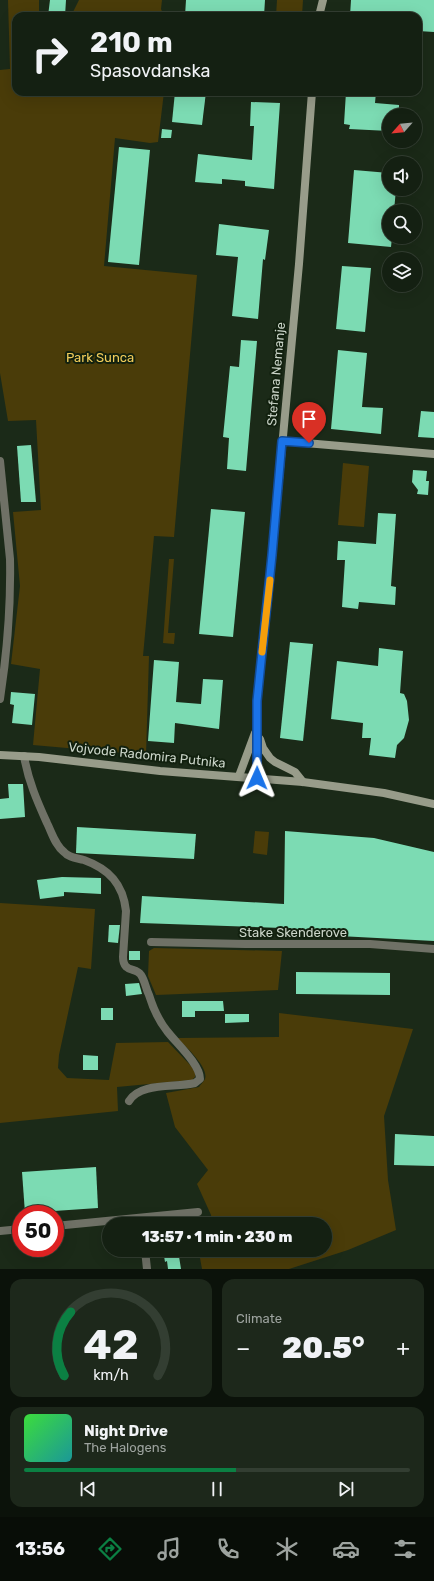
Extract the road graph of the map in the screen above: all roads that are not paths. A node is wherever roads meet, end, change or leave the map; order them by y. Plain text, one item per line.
1 (317, 0) edge
2 (323, 0) edge
3 (318, 12) edge
4 (319, 12) edge
5 (312, 96) edge
6 (282, 441) junction
7 (434, 454) edge
8 (0, 461) edge
9 (0, 699) edge
10 (256, 730) junction
11 (0, 755) edge
12 (24, 756) junction
13 (239, 776) junction
14 (257, 778) junction
15 (303, 782) junction
16 (434, 804) edge
17 (152, 942) dead end
18 (434, 949) edge
19 (129, 1101) dead end
20 (198, 1212) dead end
21 (167, 1217) edge
22 (102, 1223) edge
23 (64, 1225) edge
24 (12, 1230) edge
25 (0, 1231) edge
26 (146, 1257) edge
27 (147, 1269) edge

1 - 3 main road
2 - 4 main road
5 - 6 main road, Stefana Nemanje
6 - 7 main road
6 - 10 main road, Stefana Nemanje
8 - 9 street
10 - 13 main road, Stefana Nemanje
10 - 14 main road, Stefana Nemanje
10 - 15 main road
11 - 12 main road, Vojvode Radomira Putnika
12 - 13 main road, Vojvode Radomira Putnika
12 - 19 street
13 - 14 main road, Vojvode Radomira Putnika
14 - 15 main road, Vojvode Radomira Putnika
15 - 16 main road, Vojvode Radomira Putnika
17 - 18 street, Stake Skenderove
20 - 21 street
22 - 23 street
24 - 25 street
26 - 27 street

